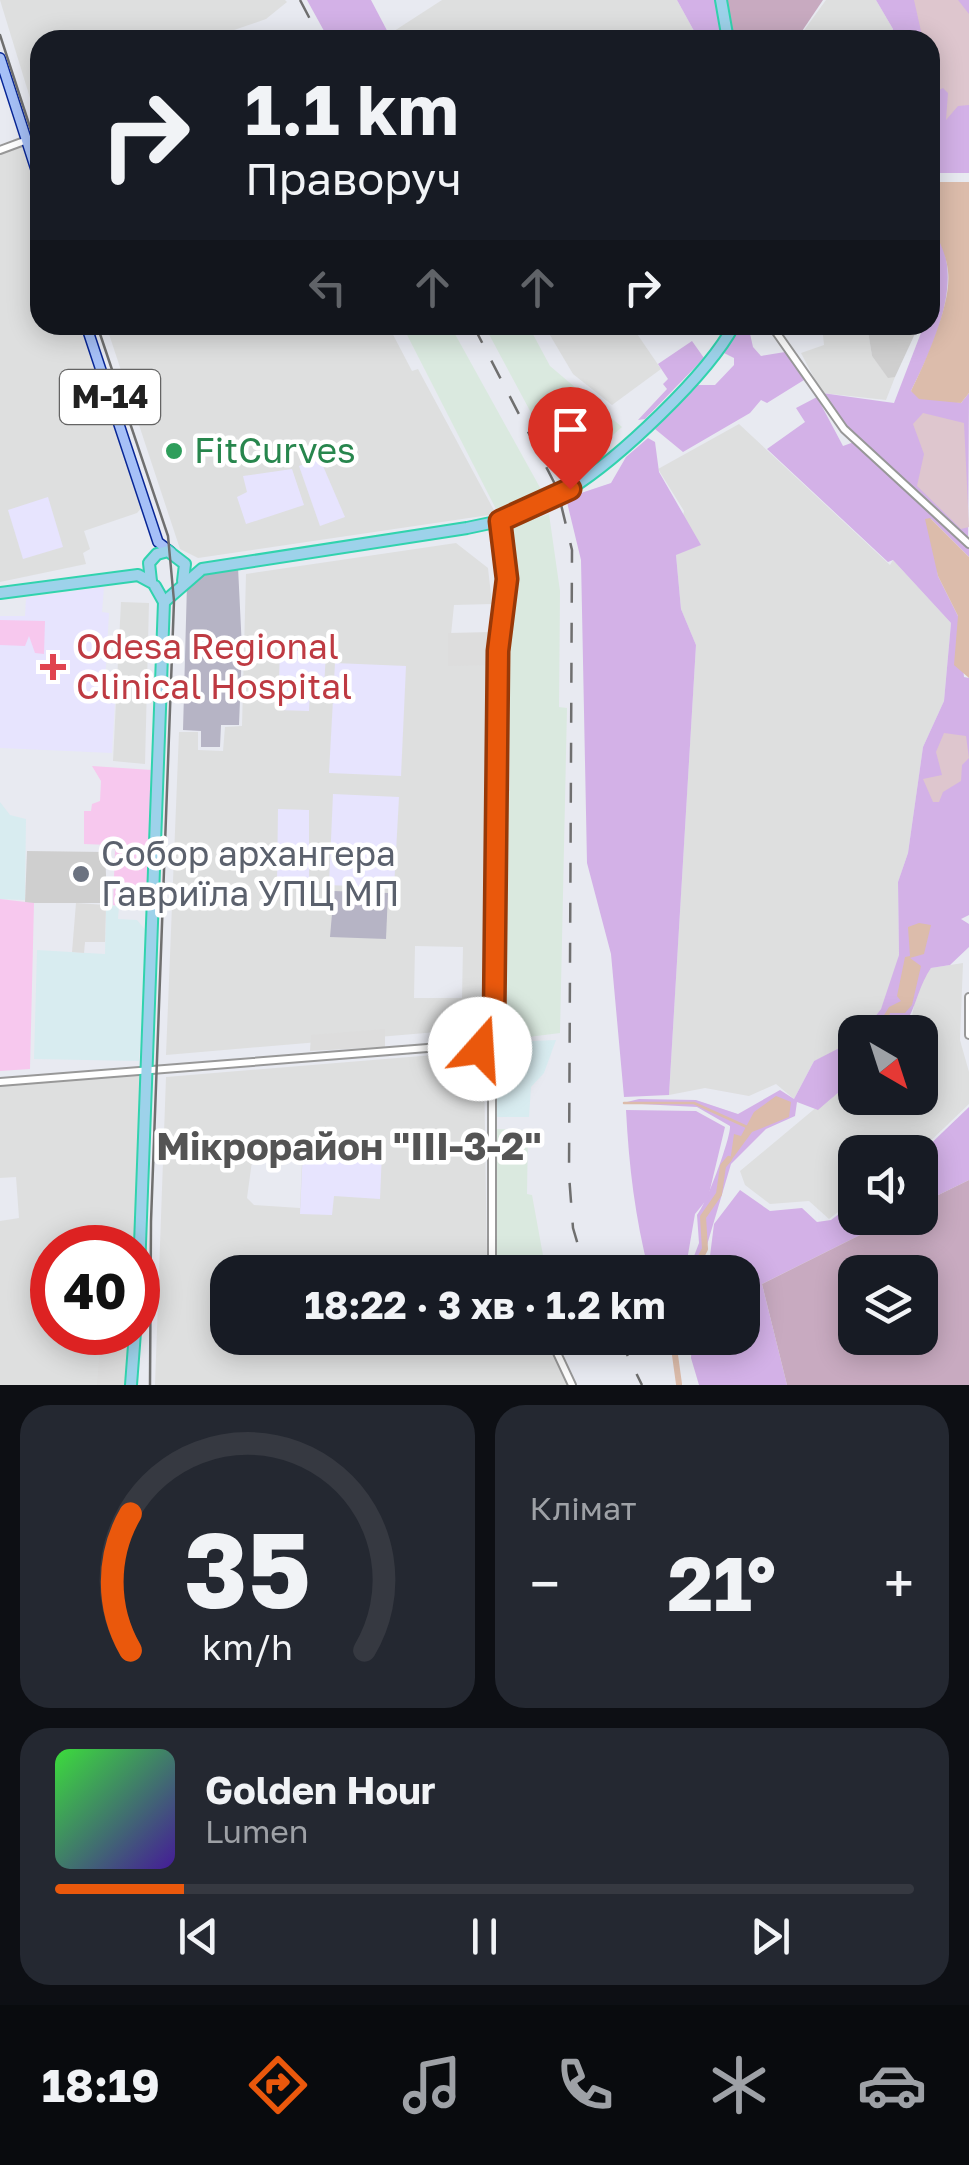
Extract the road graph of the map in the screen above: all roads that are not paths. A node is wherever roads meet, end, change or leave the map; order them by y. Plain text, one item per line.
1 (721, 0) edge
2 (726, 30) edge
3 (0, 58) edge
4 (4, 84) edge
5 (27, 140) junction
6 (0, 150) edge
7 (30, 150) edge
8 (89, 335) edge
9 (727, 335) edge
10 (778, 335) edge
11 (500, 521) junction
12 (158, 542) junction
13 (969, 544) edge
14 (171, 552) junction
15 (182, 558) junction
16 (151, 561) junction
17 (202, 569) junction
18 (138, 575) junction
19 (153, 584) junction
20 (180, 584) junction
21 (0, 593) edge
22 (164, 602) junction
23 (969, 997) edge
24 (494, 1026) junction
25 (969, 1035) edge
26 (478, 1044) junction
27 (492, 1058) junction
28 (149, 1069) junction
29 (0, 1082) edge
30 (141, 1225) edge
31 (492, 1255) edge
32 (133, 1355) edge
33 (558, 1355) edge
34 (131, 1385) edge
35 (572, 1385) edge

1 - 2 highway
3 - 4 main road
4 - 5 main road
5 - 6 street
5 - 7 main road
8 - 12 main road, М-14
9 - 11 highway, bridge
10 - 13 street
11 - 17 highway
11 - 24 street
12 - 14 main road
12 - 16 main road
14 - 15 highway
14 - 16 highway
15 - 17 highway
15 - 20 highway
16 - 18 highway
16 - 19 highway
17 - 20 highway
18 - 19 highway
18 - 21 highway
19 - 20 highway
19 - 22 highway
20 - 22 highway
22 - 28 highway
23 - 25 street
24 - 26 street
24 - 27 street
26 - 27 street
26 - 28 street
27 - 31 street
28 - 29 street
28 - 30 highway
32 - 34 highway
33 - 35 street

